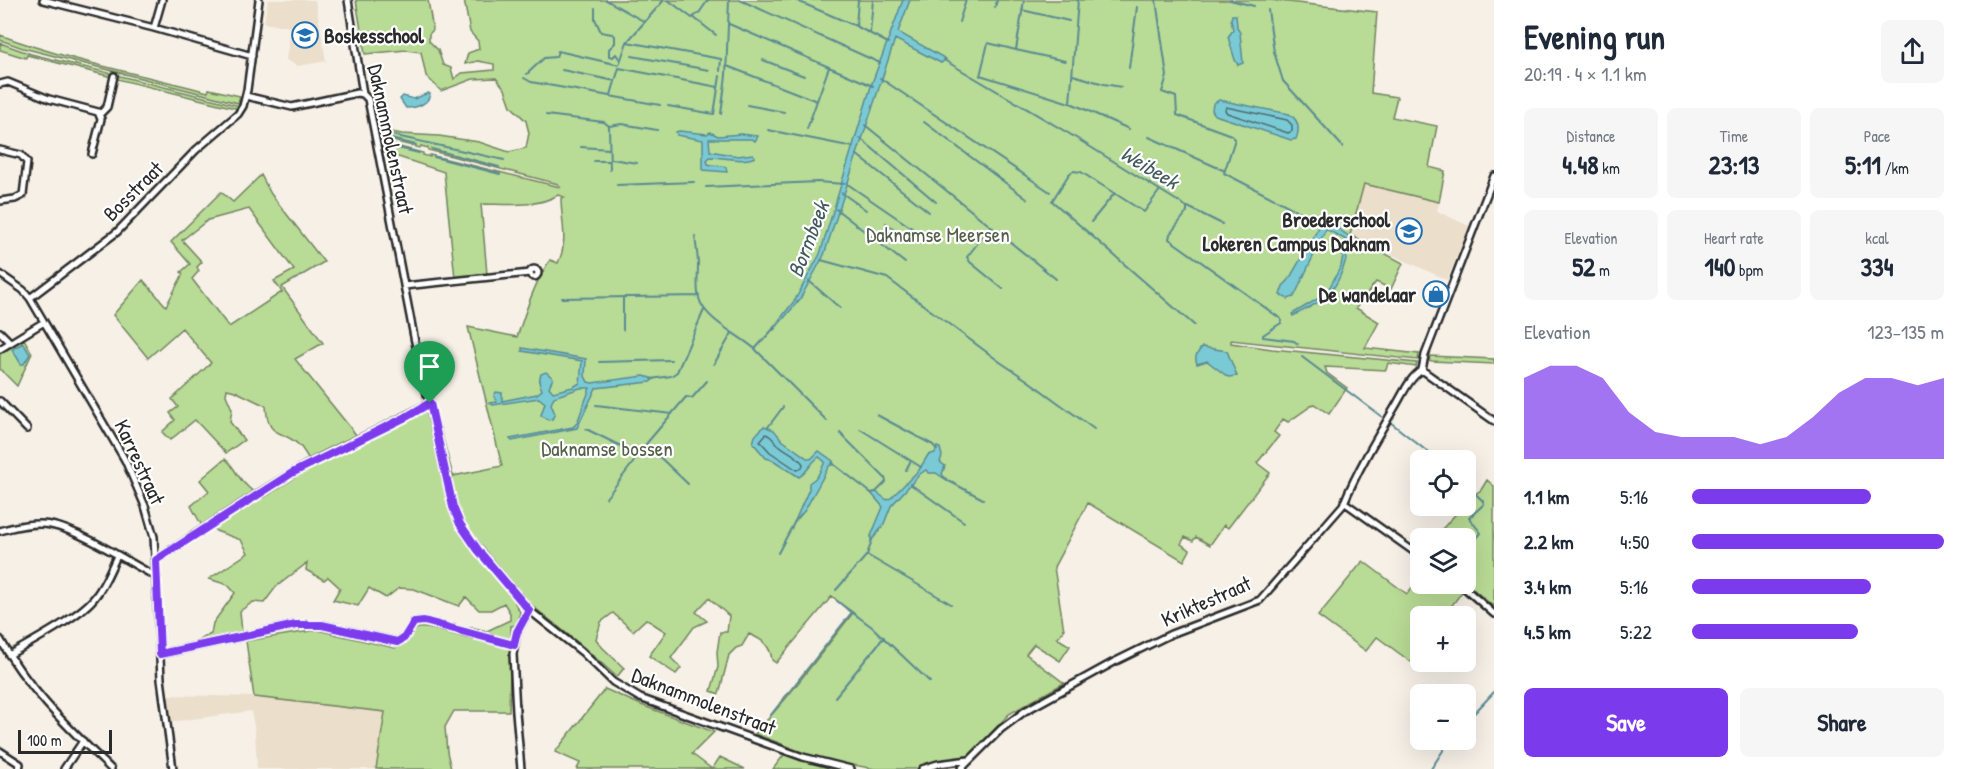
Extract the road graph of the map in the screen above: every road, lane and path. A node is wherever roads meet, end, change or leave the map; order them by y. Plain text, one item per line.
1 (44, 0) edge
2 (162, 0) edge
3 (259, 0) edge
4 (348, 0) edge
5 (154, 28) junction
6 (252, 56) junction
7 (114, 76) dead end
8 (0, 84) edge
9 (363, 94) junction
10 (246, 96) junction
11 (100, 114) junction
12 (0, 150) edge
13 (92, 154) dead end
14 (1494, 176) edge
15 (0, 201) edge
16 (530, 273) dead end
17 (0, 274) edge
18 (404, 286) junction
19 (30, 298) junction
20 (44, 322) junction
21 (0, 333) edge
22 (10, 342) junction
23 (0, 349) edge
24 (1422, 370) junction
25 (0, 401) edge
26 (430, 403) junction
27 (1494, 421) edge
28 (27, 429) dead end
29 (1344, 502) junction
30 (0, 531) edge
31 (1410, 549) edge
32 (117, 555) junction
33 (156, 560) junction
34 (157, 577) junction
35 (1471, 594) edge
36 (529, 610) junction
37 (1494, 614) edge
38 (0, 639) edge
39 (514, 645) junction
40 (160, 654) junction
41 (9, 656) junction
42 (83, 741) junction
43 (0, 751) edge
44 (969, 760) junction
45 (20, 769) edge
46 (64, 769) edge
47 (111, 769) edge
48 (173, 769) edge
49 (521, 769) edge
50 (850, 769) edge
51 (922, 769) edge
52 (961, 769) edge

1 - 5 street
2 - 5 street
3 - 6 street
4 - 9 street, Daknammolenstraat
5 - 6 street
6 - 10 street
7 - 11 street
8 - 11 street
9 - 10 street
9 - 18 street, Daknammolenstraat
10 - 19 street, Bosstraat
11 - 13 street
12 - 15 street
14 - 24 street
16 - 18 street
17 - 19 street, Karrestraat
18 - 26 street, Daknammolenstraat
19 - 20 street, Karrestraat
20 - 22 street
20 - 33 street, Karrestraat
21 - 22 street
22 - 23 street
24 - 27 street
24 - 29 street, Kriktestraat
25 - 28 street
26 - 33 street
26 - 36 street, Daknammolenstraat
29 - 31 street
29 - 44 street, Kriktestraat
30 - 32 street
32 - 34 street
32 - 41 street
33 - 34 street, Karrestraat
34 - 40 street, Karrestraat
35 - 37 street
36 - 39 street
36 - 50 street, Daknammolenstraat
38 - 41 street
39 - 40 street
39 - 49 street
40 - 48 street, Karrestraat
41 - 42 street
42 - 46 street
42 - 47 street
43 - 45 street
44 - 51 street
44 - 52 street, Kriktestraat

